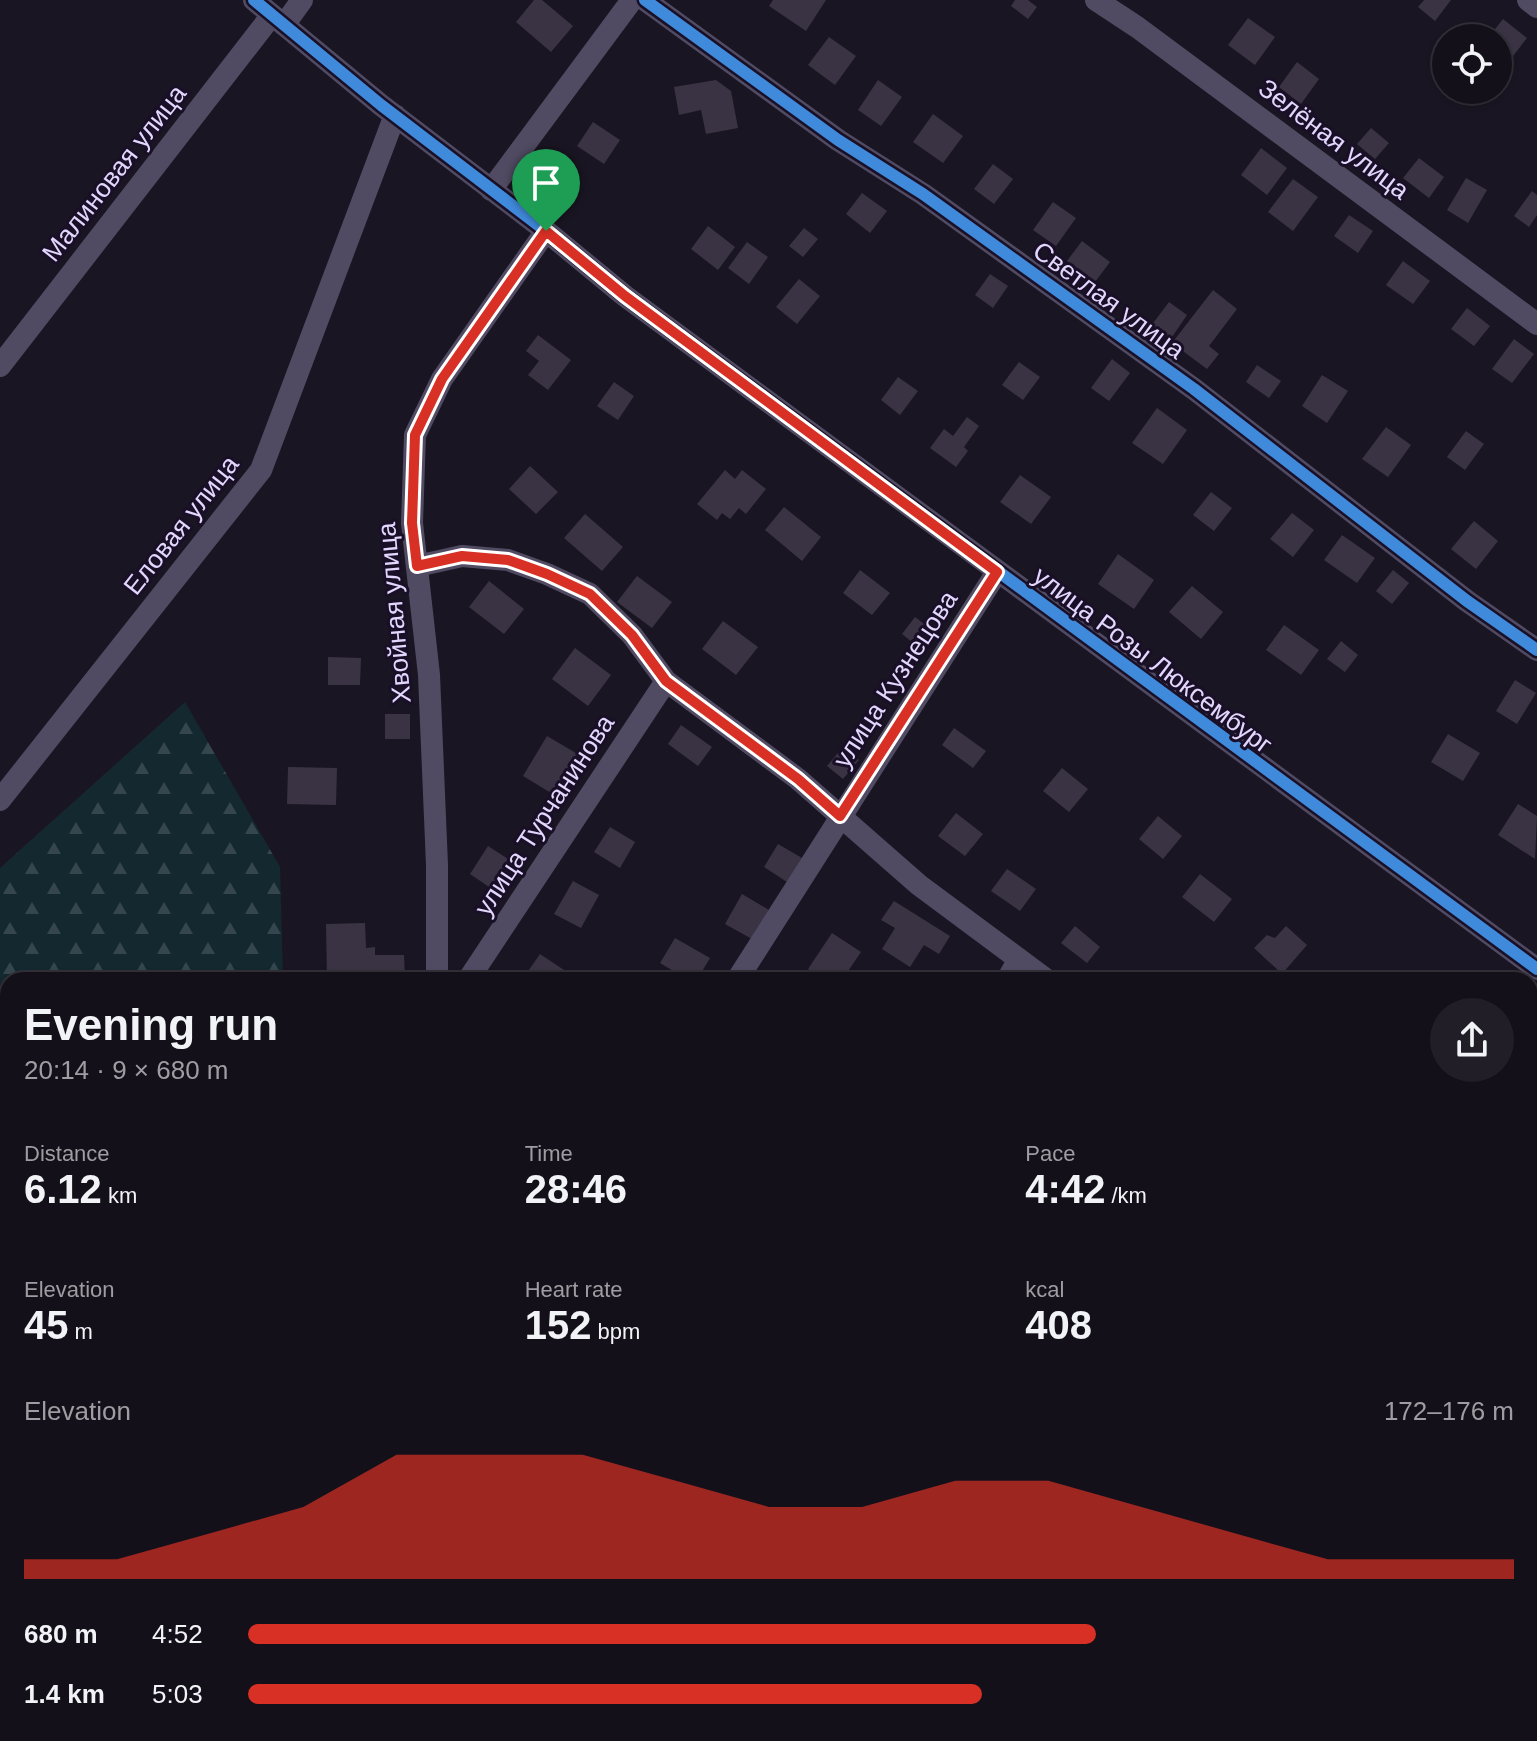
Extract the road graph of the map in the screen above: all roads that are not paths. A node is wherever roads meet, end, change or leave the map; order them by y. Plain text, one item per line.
1 (254, 0) edge
2 (302, 0) edge
3 (632, 0) edge
4 (645, 0) edge
5 (1096, 0) edge
6 (1528, 0) edge
7 (1537, 7) edge
8 (278, 20) junction
9 (395, 115) junction
10 (491, 190) junction
11 (546, 231) junction
12 (1537, 324) edge
13 (0, 366) edge
14 (417, 566) junction
15 (997, 572) junction
16 (1537, 650) edge
17 (666, 681) junction
18 (0, 800) edge
19 (840, 816) junction
20 (1019, 959) junction
21 (1537, 969) edge
22 (437, 972) edge
23 (473, 972) edge
24 (742, 972) edge
25 (1012, 972) edge
26 (1036, 972) edge

1 - 8 street, улица Розы Люксембург
2 - 8 street, Малиновая улица
3 - 10 street
4 - 16 street, Светлая улица
5 - 12 street, Зелёная улица
6 - 7 street
8 - 9 street, улица Розы Люксембург
8 - 13 street, Малиновая улица
9 - 10 street, улица Розы Люксембург
9 - 18 street, Еловая улица
10 - 11 street, улица Розы Люксембург
11 - 14 street, Хвойная улица
11 - 15 street, улица Розы Люксембург
14 - 17 street
14 - 22 street, Хвойная улица
15 - 19 street, улица Кузнецова
15 - 21 street, улица Розы Люксембург
17 - 19 street
17 - 23 street, улица Турчанинова
19 - 20 street
19 - 24 street, улица Кузнецова
20 - 25 street
20 - 26 street

